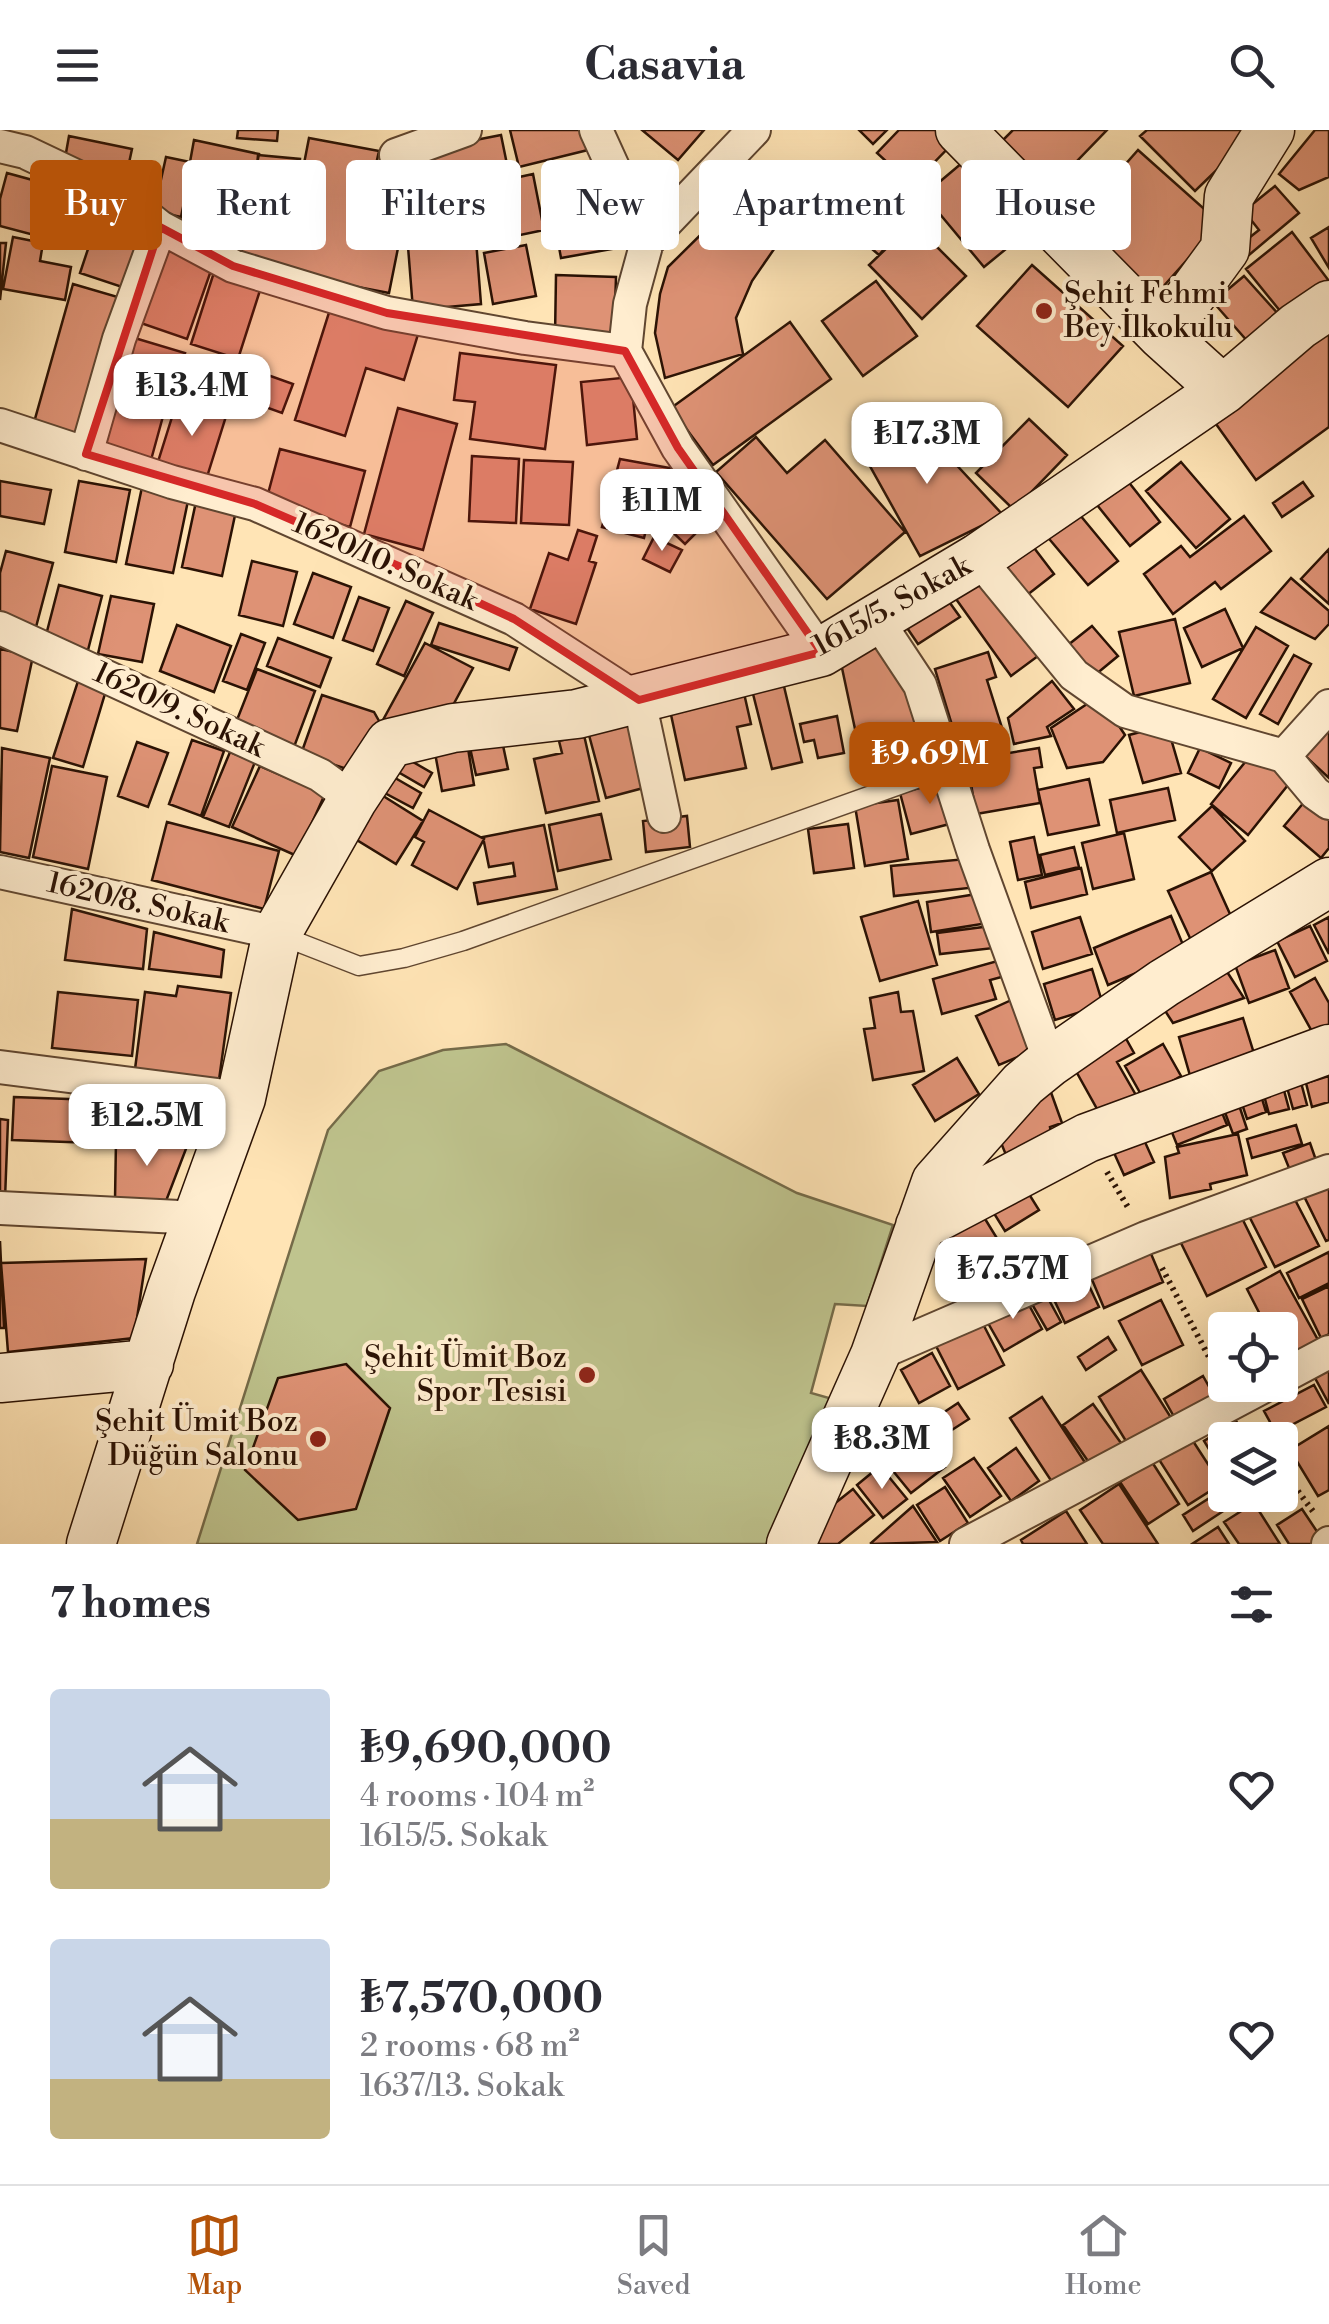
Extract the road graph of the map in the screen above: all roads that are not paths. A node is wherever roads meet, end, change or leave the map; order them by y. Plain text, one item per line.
1 (465, 130) edge
2 (596, 130) edge
3 (754, 130) edge
4 (960, 130) edge
5 (1270, 130) edge
6 (0, 146) edge
7 (396, 156) dead end
8 (42, 160) edge
9 (610, 160) edge
10 (679, 209) edge
11 (162, 228) edge
12 (152, 250) edge
13 (646, 250) edge
14 (1329, 305) edge
15 (1162, 335) junction
16 (624, 351) junction
17 (1223, 390) junction
18 (0, 426) edge
19 (86, 454) junction
20 (978, 558) junction
21 (877, 620) junction
22 (0, 628) edge
23 (821, 652) junction
24 (639, 700) junction
25 (1329, 706) edge
26 (1284, 756) junction
27 (947, 768) junction
28 (353, 799) junction
29 (1329, 803) edge
30 (664, 816) dead end
31 (0, 872) edge
32 (1329, 882) edge
33 (277, 933) junction
34 (1329, 1049) edge
35 (1050, 1062) junction
36 (0, 1067) edge
37 (241, 1098) junction
38 (1329, 1172) edge
39 (0, 1208) edge
40 (199, 1218) junction
41 (920, 1226) junction
42 (1329, 1352) edge
43 (875, 1356) junction
44 (149, 1364) junction
45 (1298, 1368) edge
46 (0, 1378) edge
47 (1232, 1402) edge
48 (91, 1544) edge
49 (791, 1544) edge
50 (966, 1544) edge

1 - 7 street
2 - 9 street
3 - 10 street
4 - 15 main road
5 - 15 main road
6 - 8 street
11 - 16 street
12 - 19 street
13 - 16 street
14 - 17 main road, 1615/5. Sokak
15 - 17 main road
16 - 23 street
17 - 20 main road, 1615/5. Sokak
18 - 19 street, 1620/10. Sokak
19 - 24 street, 1620/10. Sokak
20 - 21 main road, 1615/5. Sokak
20 - 26 street
21 - 23 main road, 1615/5. Sokak
21 - 27 street
22 - 28 street, 1620/9. Sokak
23 - 24 main road, 1615/5. Sokak
24 - 28 main road, 1615/5. Sokak
24 - 30 street
25 - 26 street
26 - 29 street
27 - 33 lane
27 - 35 street
28 - 33 main road, 1615/5. Sokak
31 - 33 street, 1620/8. Sokak
32 - 35 main road
33 - 37 main road, 1615/5. Sokak
34 - 41 main road
35 - 41 main road
36 - 37 street
37 - 40 main road
38 - 43 street
39 - 40 street
40 - 44 main road
41 - 43 main road
42 - 45 street
43 - 49 main road
44 - 46 main road
44 - 48 main road
47 - 50 street

